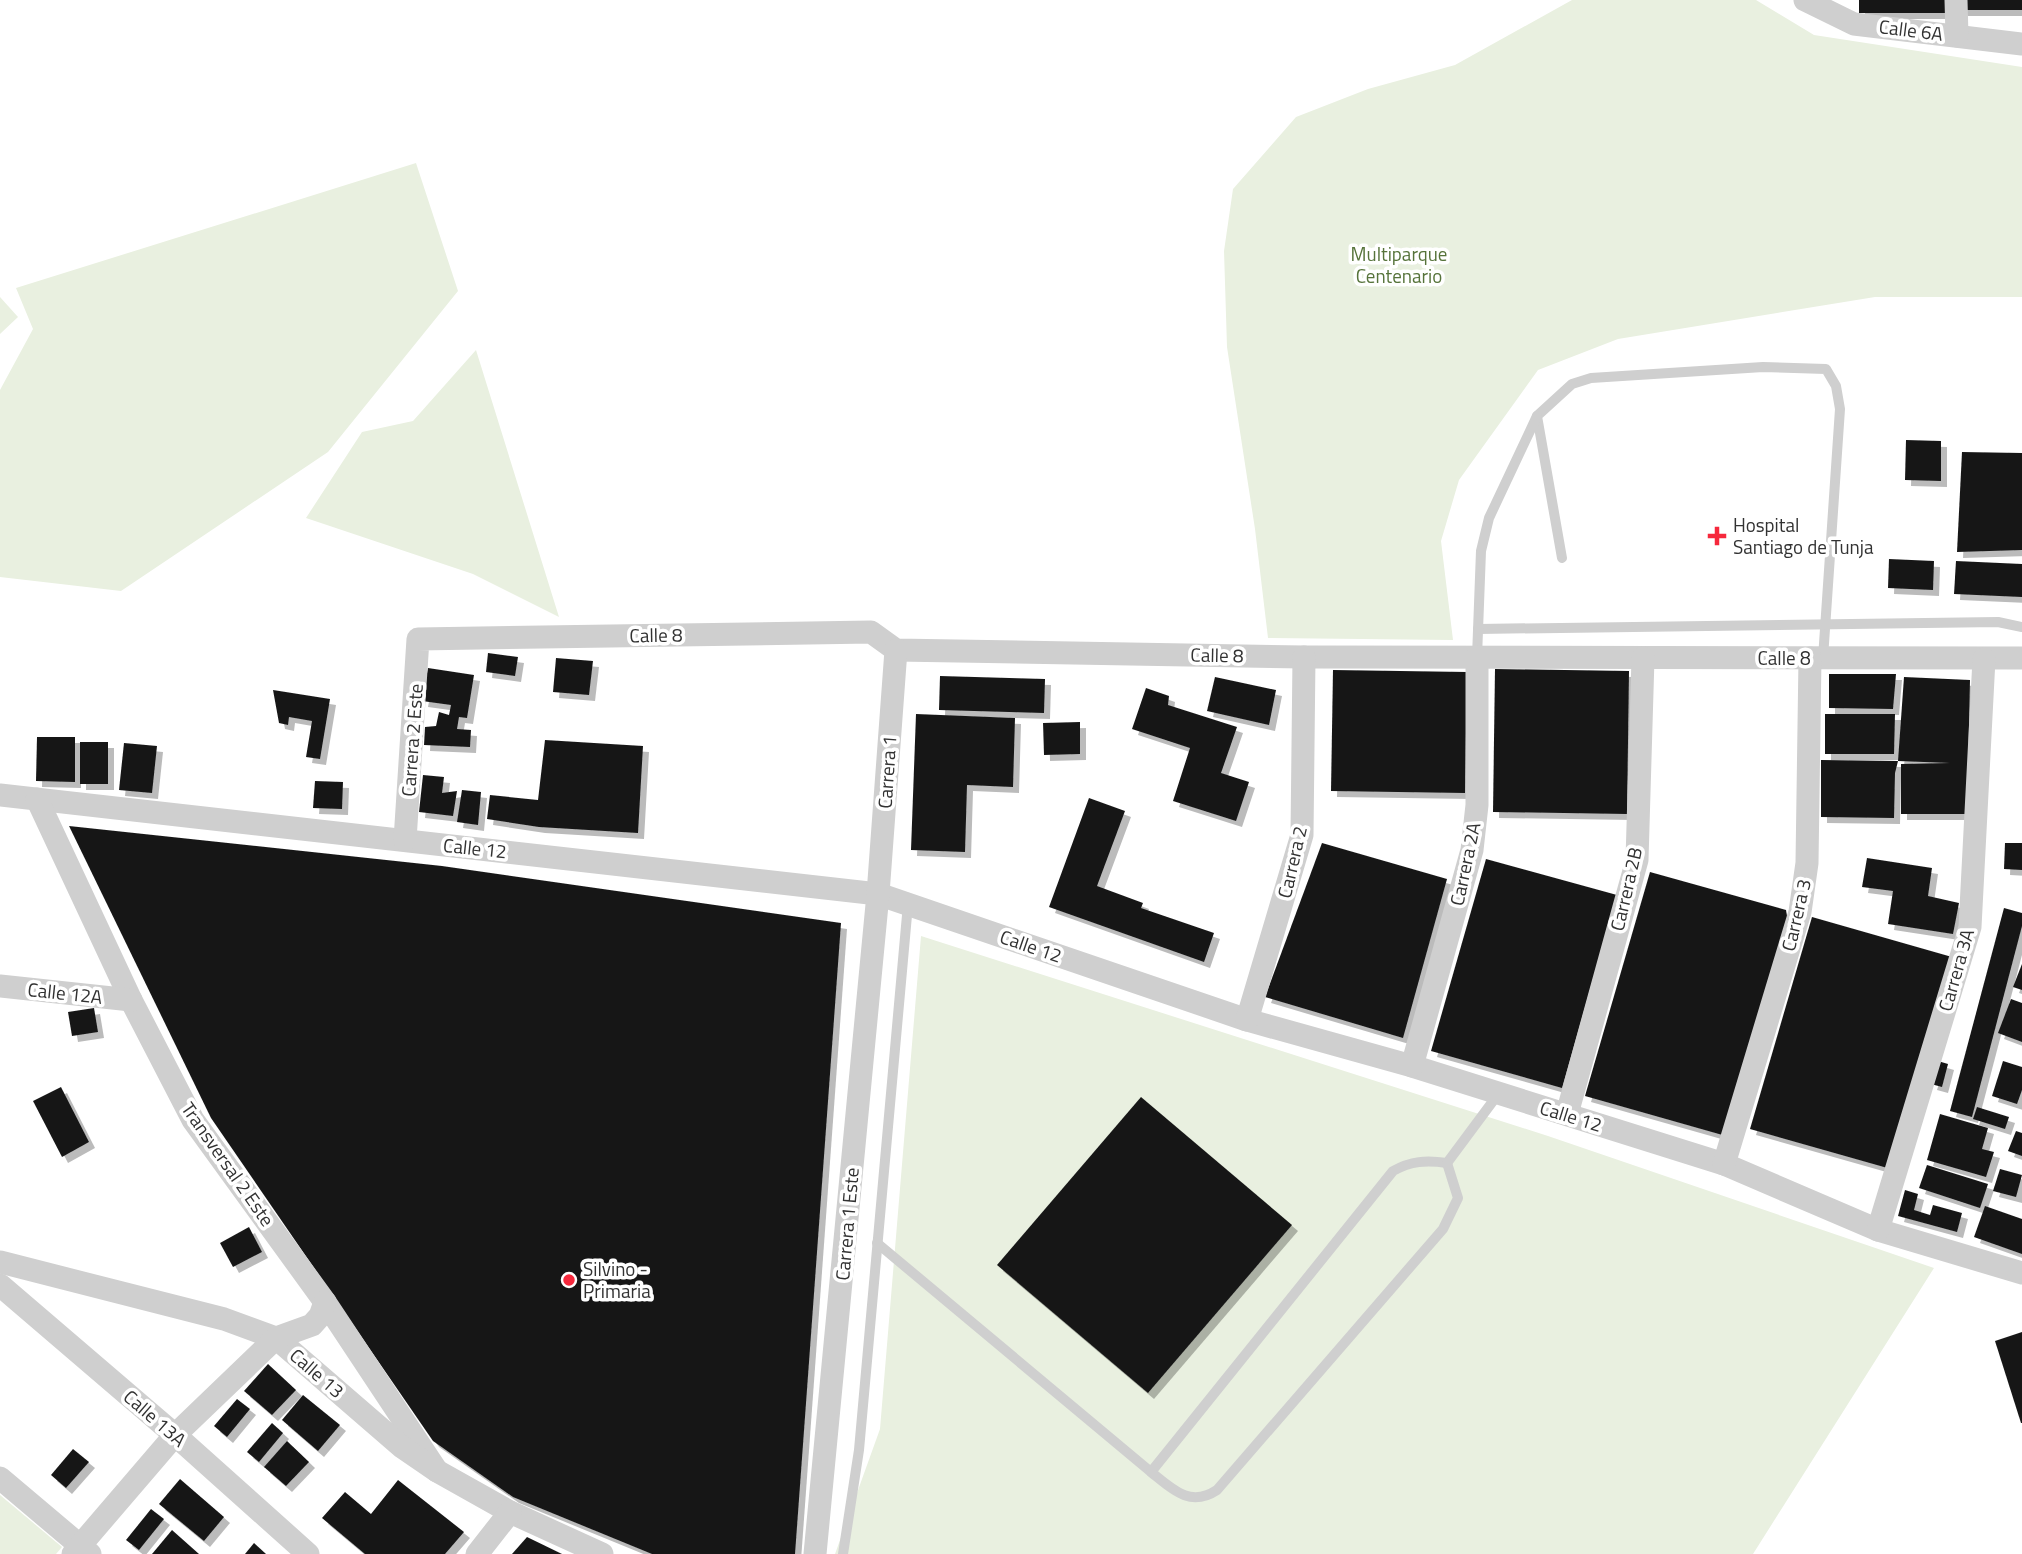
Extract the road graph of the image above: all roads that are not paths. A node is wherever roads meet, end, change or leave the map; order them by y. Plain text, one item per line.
1 (1805, 0) edge
2 (1854, 0) edge
3 (1956, 0) edge
4 (1854, 24) junction
5 (1957, 36) junction
6 (2022, 44) edge
7 (1537, 416) junction
8 (1562, 558) dead end
9 (1826, 624) junction
10 (2022, 627) edge
11 (1478, 629) junction
12 (418, 639) joint
13 (895, 650) junction
14 (1304, 657) junction
15 (1477, 657) junction
16 (1643, 658) junction
17 (1816, 658) junction
18 (2022, 658) edge
19 (1984, 659) junction
20 (0, 795) edge
21 (37, 799) junction
22 (405, 840) junction
23 (878, 894) junction
24 (908, 904) junction
25 (0, 986) edge
26 (131, 1000) junction
27 (1247, 1020) junction
28 (1412, 1066) junction
29 (1499, 1093) junction
30 (1567, 1114) junction
31 (1447, 1163) junction
32 (1724, 1164) junction
33 (1878, 1230) junction
34 (877, 1243) junction
35 (0, 1262) edge
36 (2022, 1273) edge
37 (0, 1285) edge
38 (325, 1302) junction
39 (276, 1338) junction
40 (175, 1434) junction
41 (437, 1471) junction
42 (1151, 1472) junction
43 (0, 1478) edge
44 (510, 1512) junction
45 (81, 1551) edge
46 (308, 1554) edge
47 (477, 1554) edge
48 (602, 1554) edge
49 (815, 1554) edge
50 (843, 1554) edge

1 - 4 street, Calle 6A
2 - 4 street
3 - 5 street
4 - 5 street, Calle 6A
5 - 6 street, Calle 6A
7 - 8 lane
7 - 9 lane
7 - 11 lane
9 - 10 lane
9 - 11 lane
9 - 17 lane
11 - 15 lane
12 - 13 street, Calle 8
12 - 22 street, Carrera 2 Este
13 - 14 street, Calle 8
13 - 23 street, Carrera 1
14 - 15 street, Calle 8
14 - 27 street, Carrera 2
15 - 16 street, Calle 8
15 - 28 street, Carrera 2A
16 - 17 street, Calle 8
16 - 30 street, Carrera 2B
17 - 19 street, Calle 8
17 - 32 street, Carrera 3
18 - 19 street, Calle 8
19 - 33 street, Carrera 3A
20 - 21 street, Calle 12
21 - 22 street, Calle 12
21 - 26 street, Transversal 2 Este
22 - 23 street, Calle 12
23 - 24 street, Calle 12
23 - 49 street, Carrera 1 Este
24 - 27 street, Calle 12
24 - 34 lane
25 - 26 street, Calle 12A
26 - 38 street, Transversal 2 Este
27 - 28 street, Calle 12
28 - 29 street, Calle 12
29 - 30 street, Calle 12
29 - 31 lane
30 - 32 street, Calle 12
31 - 42 lane
31 - 42 lane
32 - 33 street, Calle 12
33 - 36 street, Calle 12
34 - 42 lane
34 - 50 lane
35 - 39 street, Calle 13
37 - 40 street, Calle 13A
38 - 39 street
38 - 41 street, Transversal 2 Este
39 - 40 street
39 - 41 street, Calle 13
40 - 45 street
40 - 46 street, Calle 13A
41 - 44 street, Calle 13
43 - 45 street
44 - 47 street
44 - 48 street, Calle 13

